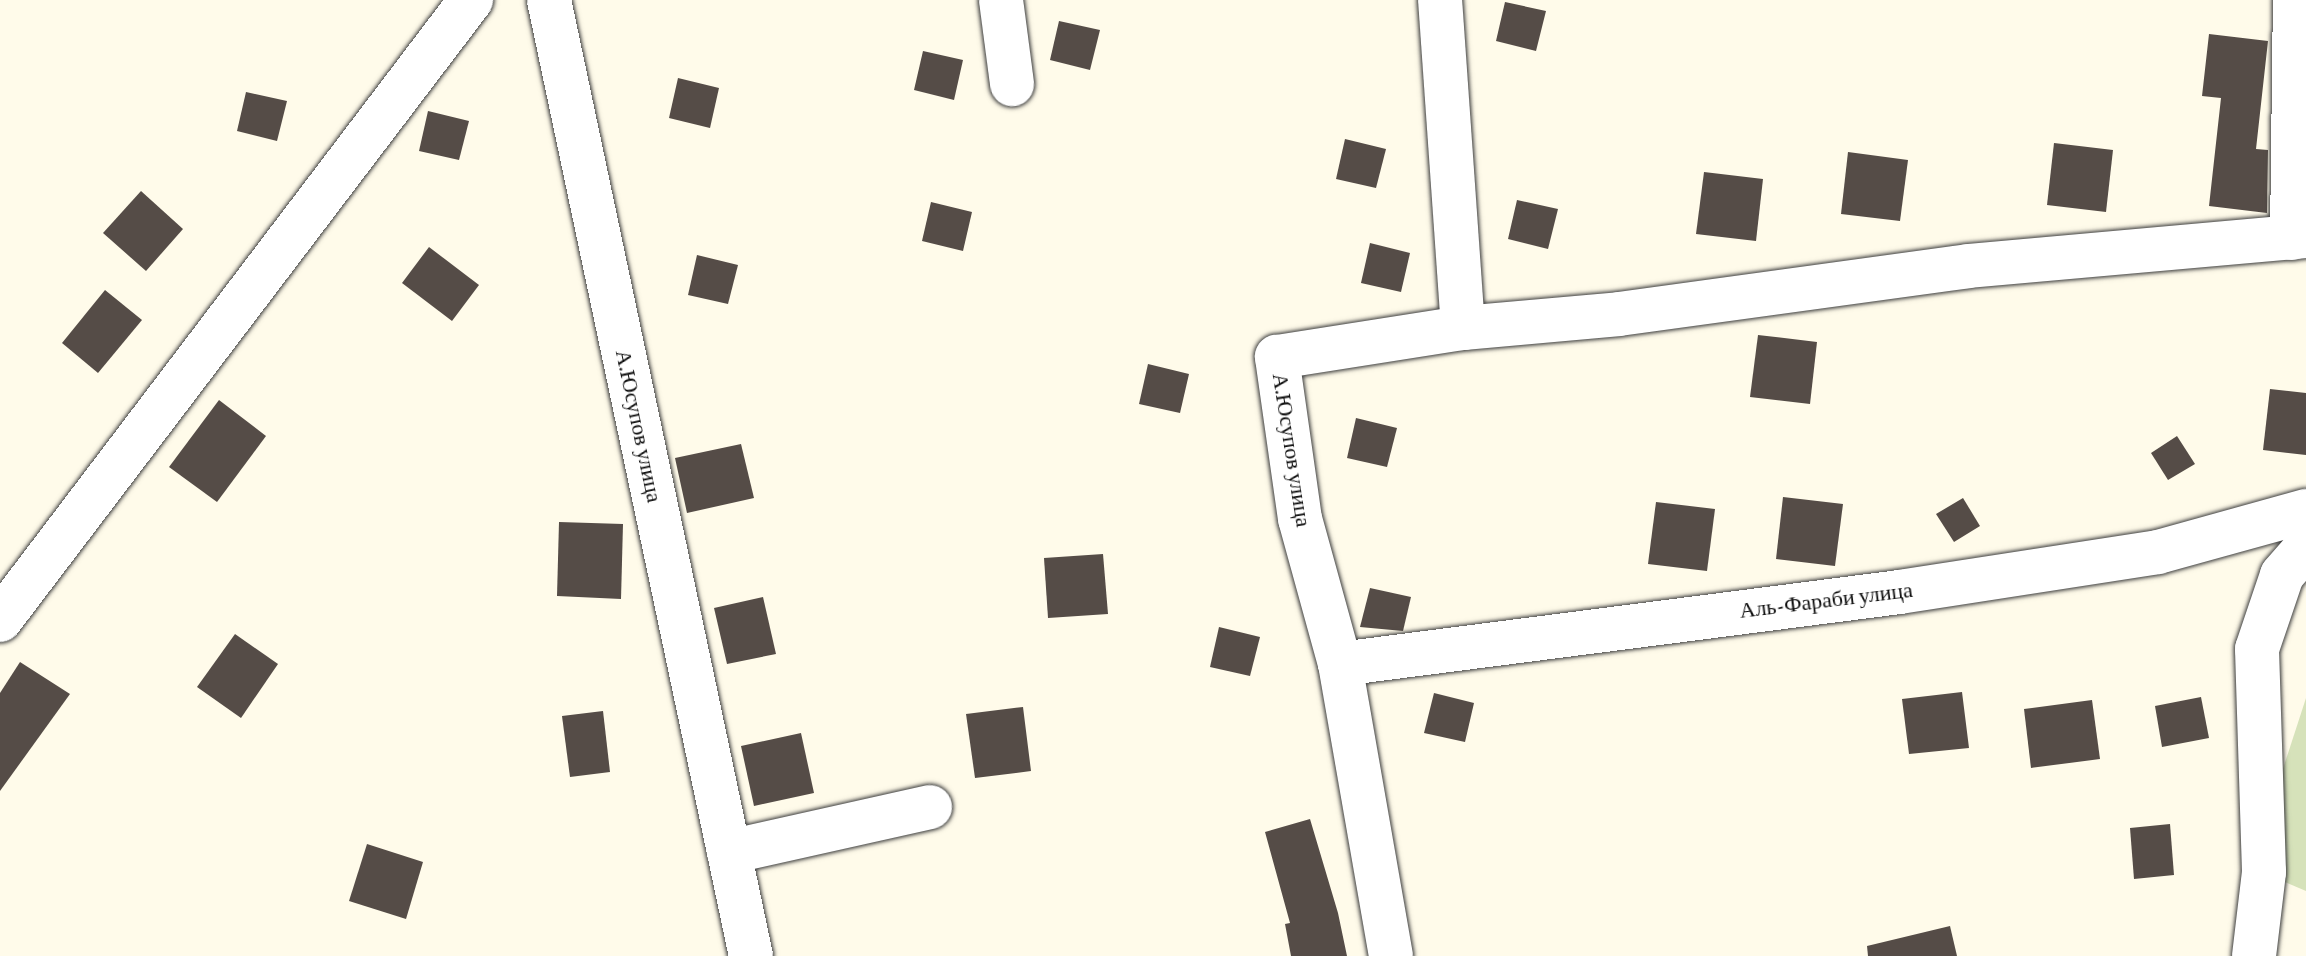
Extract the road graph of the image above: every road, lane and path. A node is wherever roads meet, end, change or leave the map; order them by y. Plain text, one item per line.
1 (471, 0) edge
2 (549, 0) edge
3 (1001, 0) edge
4 (1440, 0) edge
5 (2295, 0) edge
6 (1012, 84) dead end
7 (2299, 237) edge
8 (1463, 328) junction
9 (2306, 511) edge
10 (2306, 547) edge
11 (0, 620) edge
12 (1340, 664) junction
13 (930, 807) dead end
14 (729, 852) junction
15 (751, 956) edge
16 (1391, 956) edge
17 (2254, 956) edge

1 - 11 street
2 - 14 street, А.Юсупов улица
3 - 6 street
4 - 8 street
5 - 7 street
7 - 8 street
8 - 12 street, А.Юсупов улица
9 - 12 street, Аль-Фараби улица
10 - 17 street
12 - 16 street, А.Юсупов улица
13 - 14 street
14 - 15 street, А.Юсупов улица

